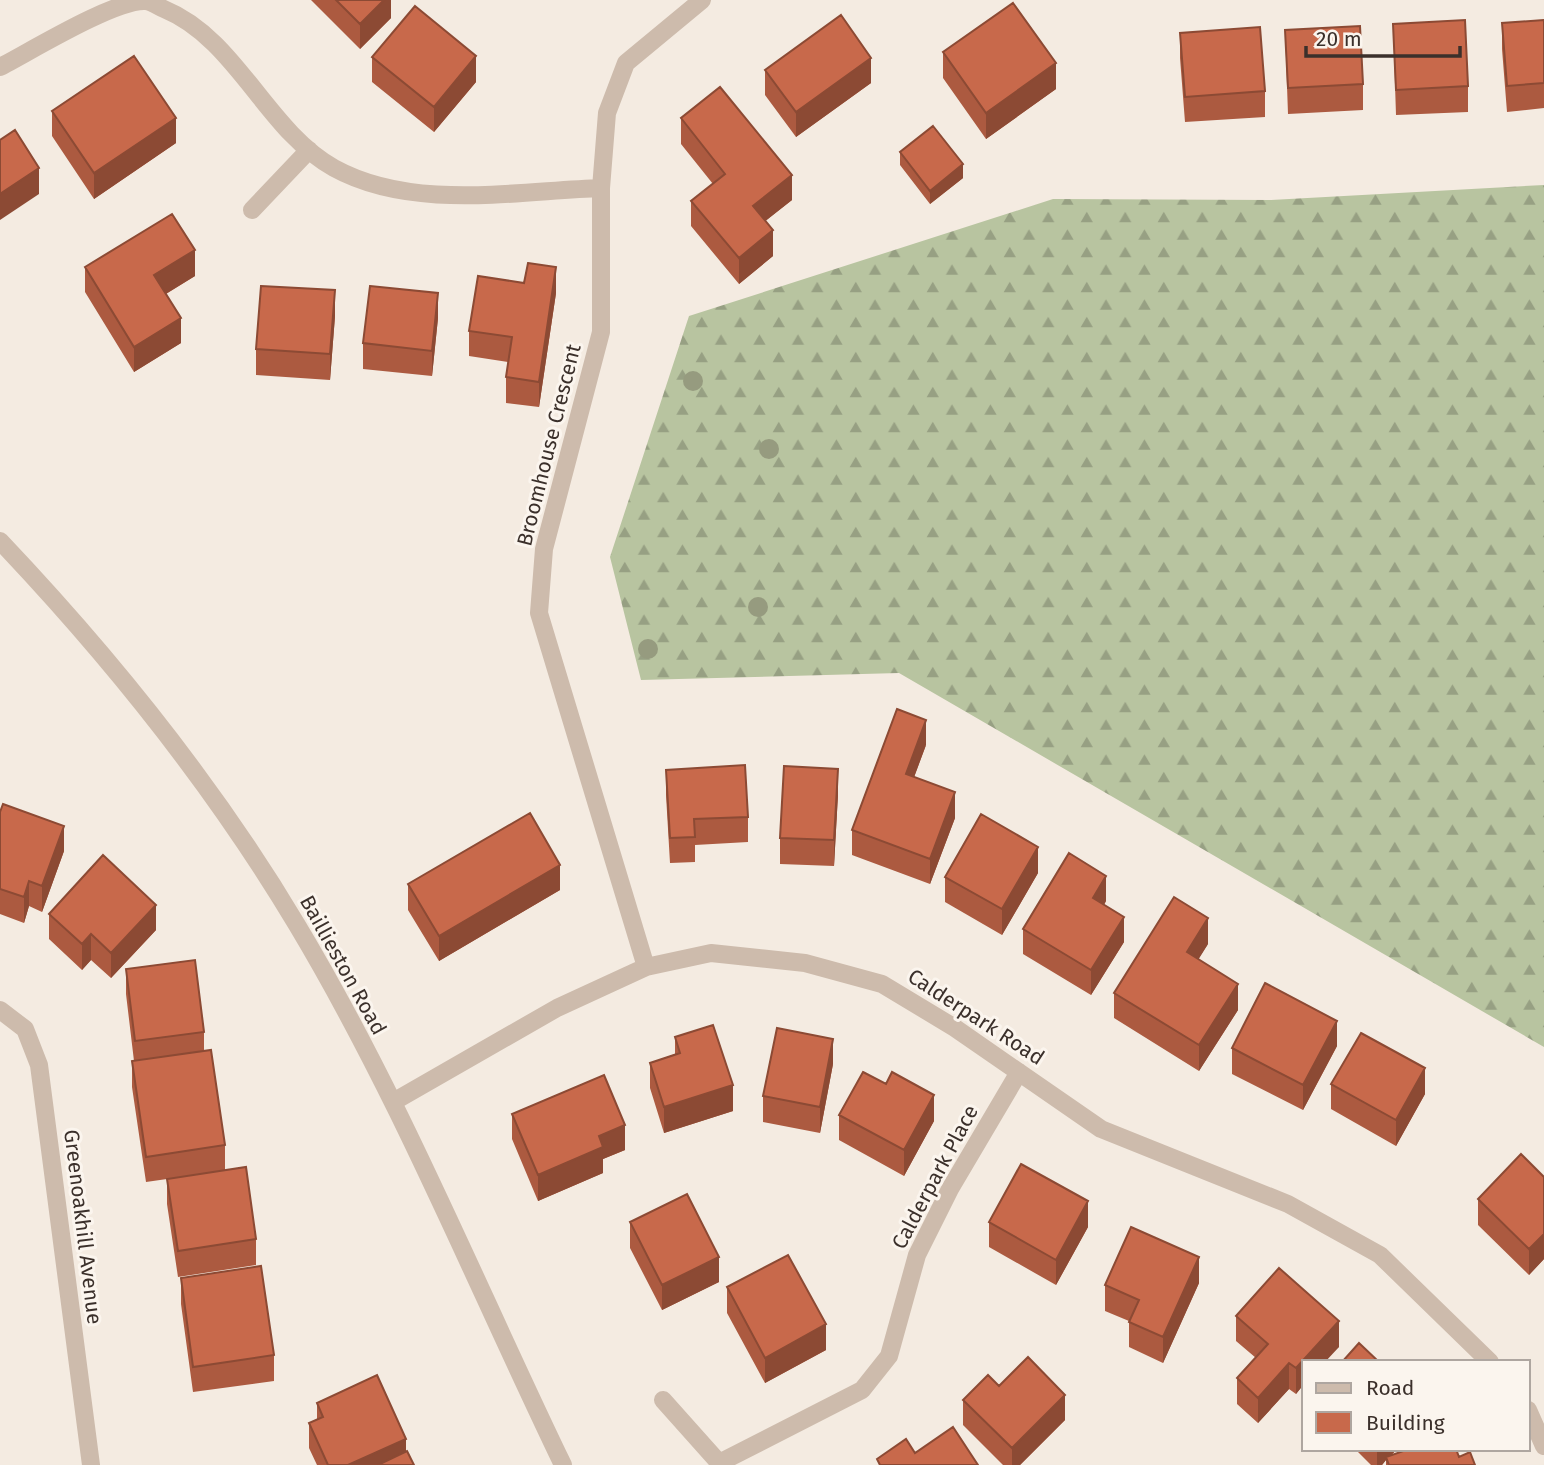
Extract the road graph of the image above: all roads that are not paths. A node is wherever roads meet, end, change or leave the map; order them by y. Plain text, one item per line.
1 (702, 0) edge
2 (0, 67) edge
3 (309, 150) junction
4 (601, 188) junction
5 (252, 210) dead end
6 (0, 541) edge
7 (646, 967) junction
8 (0, 1010) edge
9 (1019, 1072) junction
10 (393, 1102) junction
11 (1488, 1360) edge
12 (663, 1400) dead end
13 (1530, 1414) edge
14 (1544, 1446) edge
15 (721, 1463) edge
16 (91, 1465) edge
17 (563, 1465) edge

1 - 4 street, Broomhouse Crescent
2 - 3 street
3 - 4 street
3 - 5 street
4 - 7 street, Broomhouse Crescent
6 - 10 street, Baillieston Road
7 - 9 street, Calderpark Road
7 - 10 street, Calderpark Road
8 - 16 street, Greenoakhill Avenue
9 - 11 street, Calderpark Road
9 - 15 street, Calderpark Place
10 - 17 street, Baillieston Road
12 - 15 street, Calderpark Place
13 - 14 street

